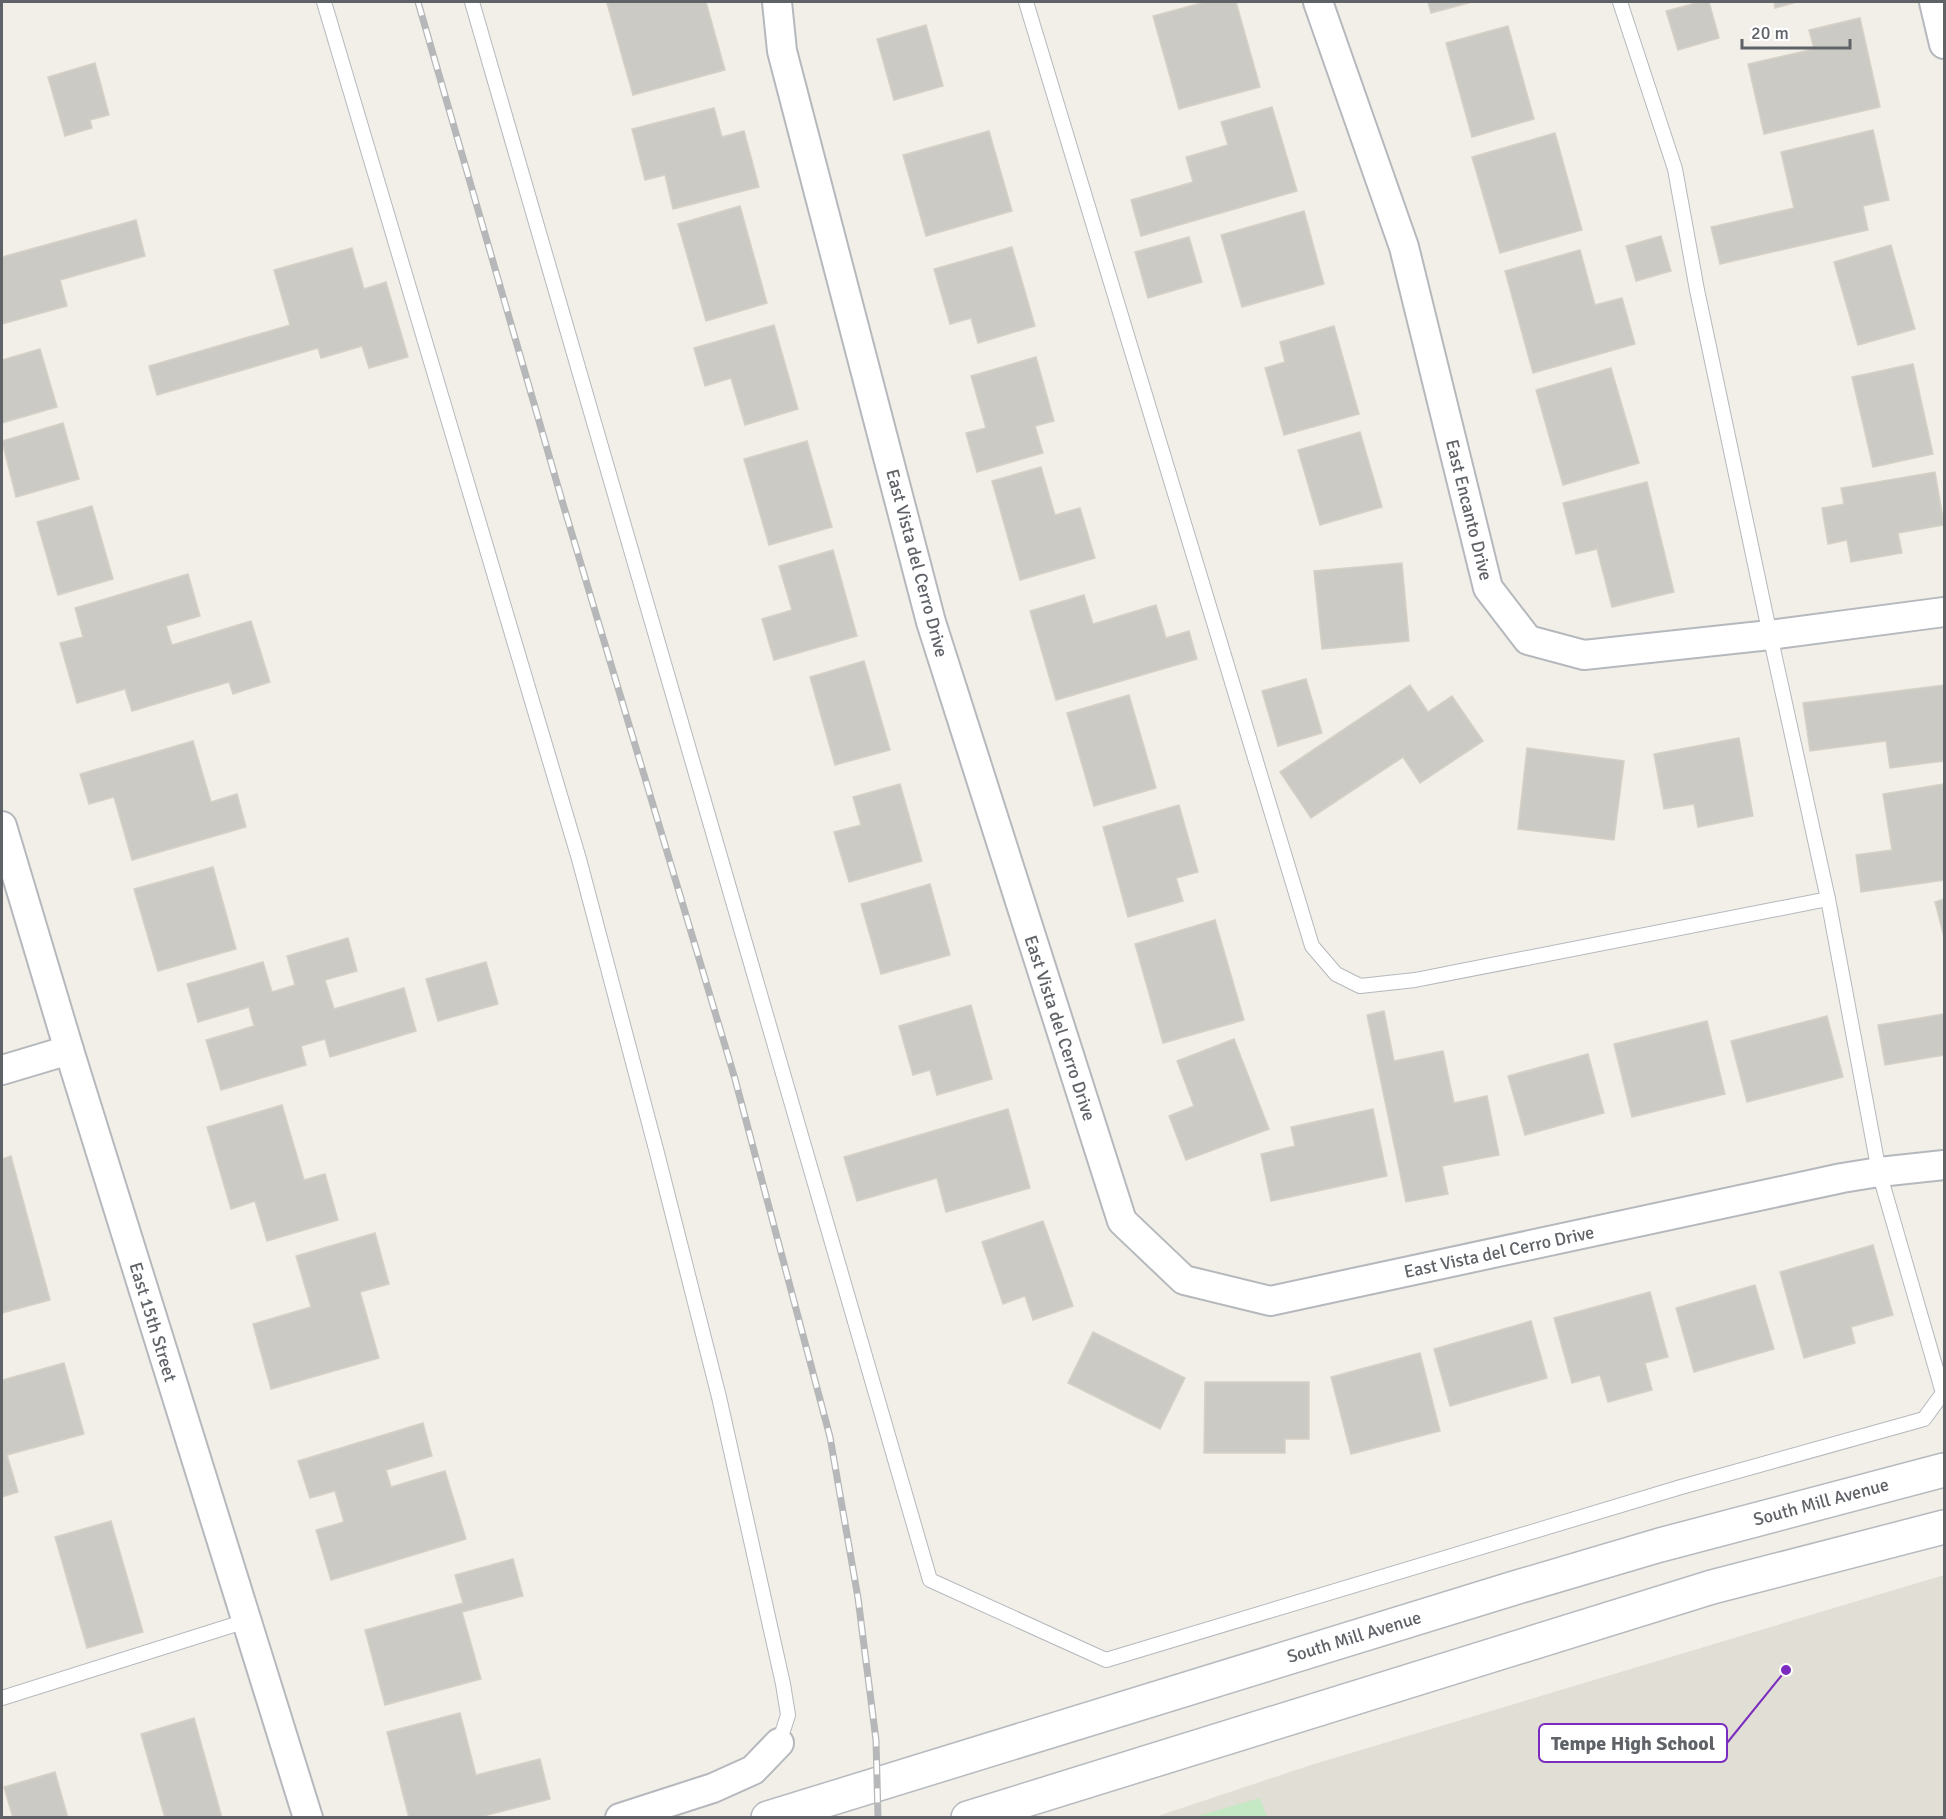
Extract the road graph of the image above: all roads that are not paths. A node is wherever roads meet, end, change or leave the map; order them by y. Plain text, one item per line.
1 (324, 2) edge
2 (472, 2) edge
3 (777, 2) edge
4 (1026, 2) edge
5 (1318, 2) edge
6 (1620, 2) edge
7 (1934, 2) edge
8 (1944, 44) edge
9 (1944, 612) edge
10 (1770, 635) junction
11 (2, 826) edge
12 (1828, 898) junction
13 (69, 1050) junction
14 (2, 1070) edge
15 (1944, 1165) edge
16 (1879, 1172) junction
17 (1944, 1470) edge
18 (1944, 1527) edge
19 (246, 1621) junction
20 (2, 1698) edge
21 (779, 1743) joint
22 (308, 1818) edge
23 (620, 1818) edge
24 (768, 1818) edge
25 (968, 1818) edge

1 - 21 lane
2 - 16 lane
3 - 16 street, East Vista del Cerro Drive
4 - 12 lane
5 - 10 street, East Encanto Drive
6 - 10 lane
7 - 8 street
9 - 10 street, East Encanto Drive
10 - 12 lane
11 - 13 street, East 15th Street
12 - 16 lane
13 - 14 street
13 - 19 street, East 15th Street
15 - 16 street, East Vista del Cerro Drive
17 - 24 main road, South Mill Avenue
18 - 25 main road
19 - 20 lane
19 - 22 street, East 15th Street
21 - 23 street

